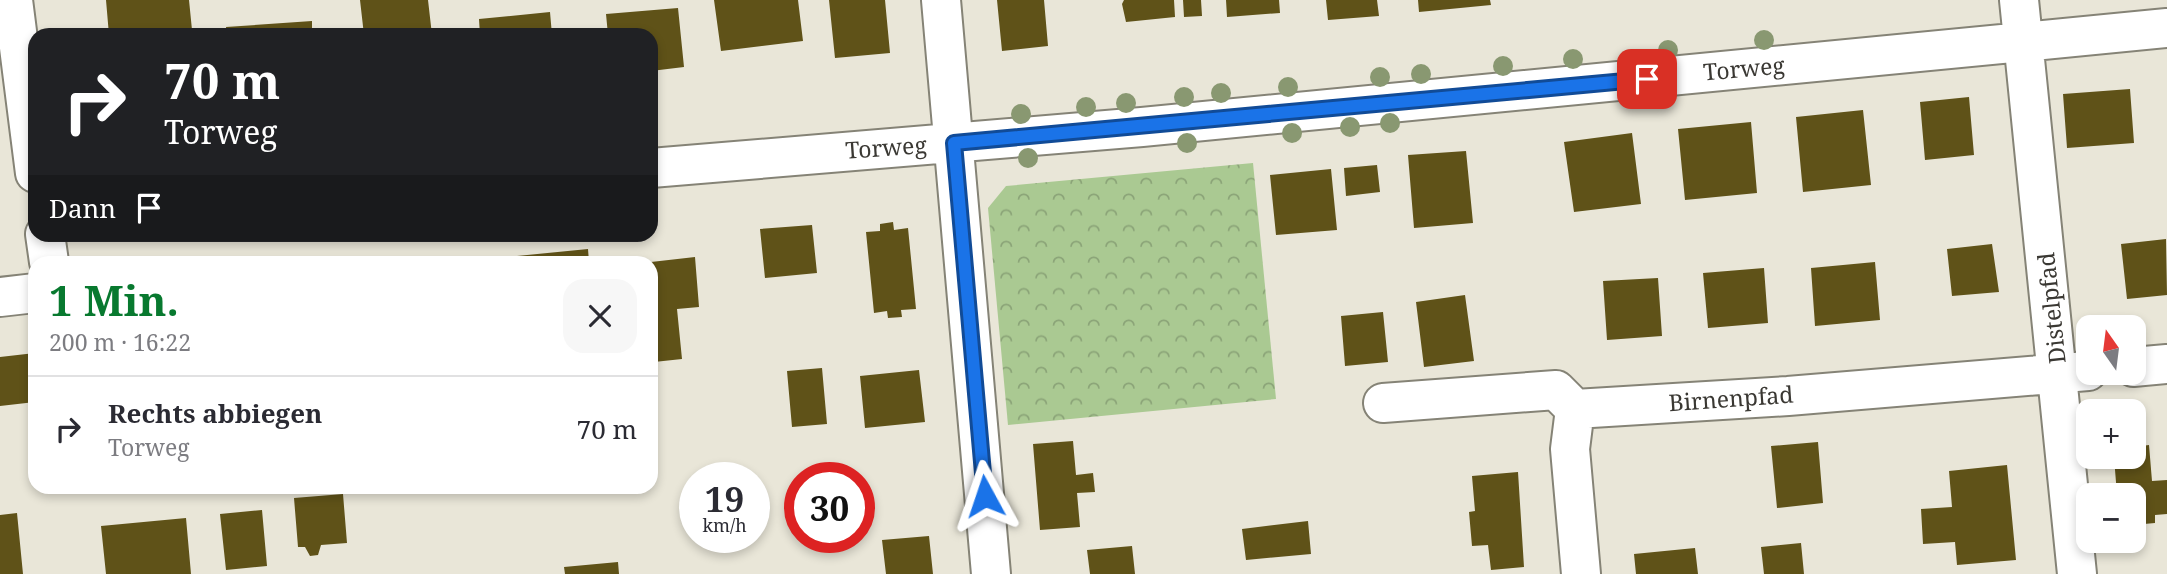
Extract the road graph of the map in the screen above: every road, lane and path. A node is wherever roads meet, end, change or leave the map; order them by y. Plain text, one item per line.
1 (13, 0) edge
2 (941, 0) edge
3 (2019, 0) edge
4 (2167, 27) edge
5 (2024, 43) junction
6 (14, 130) edge
7 (954, 143) junction
8 (28, 159) edge
9 (658, 167) edge
10 (28, 294) edge
11 (0, 297) edge
12 (2167, 364) edge
13 (2146, 366) edge
14 (2073, 373) edge
15 (1382, 403) dead end
16 (1575, 409) junction
17 (991, 574) edge
18 (1581, 574) edge
19 (2077, 574) edge

1 - 6 street
2 - 7 street
3 - 5 street, Distelpfad
4 - 5 street, Torweg
5 - 7 street, Torweg
5 - 14 street, Distelpfad
6 - 8 street
7 - 9 street, Torweg
7 - 17 street
10 - 11 street
12 - 13 street
14 - 16 street, Birnenpfad
14 - 19 street, Distelpfad
15 - 16 street
16 - 18 street

